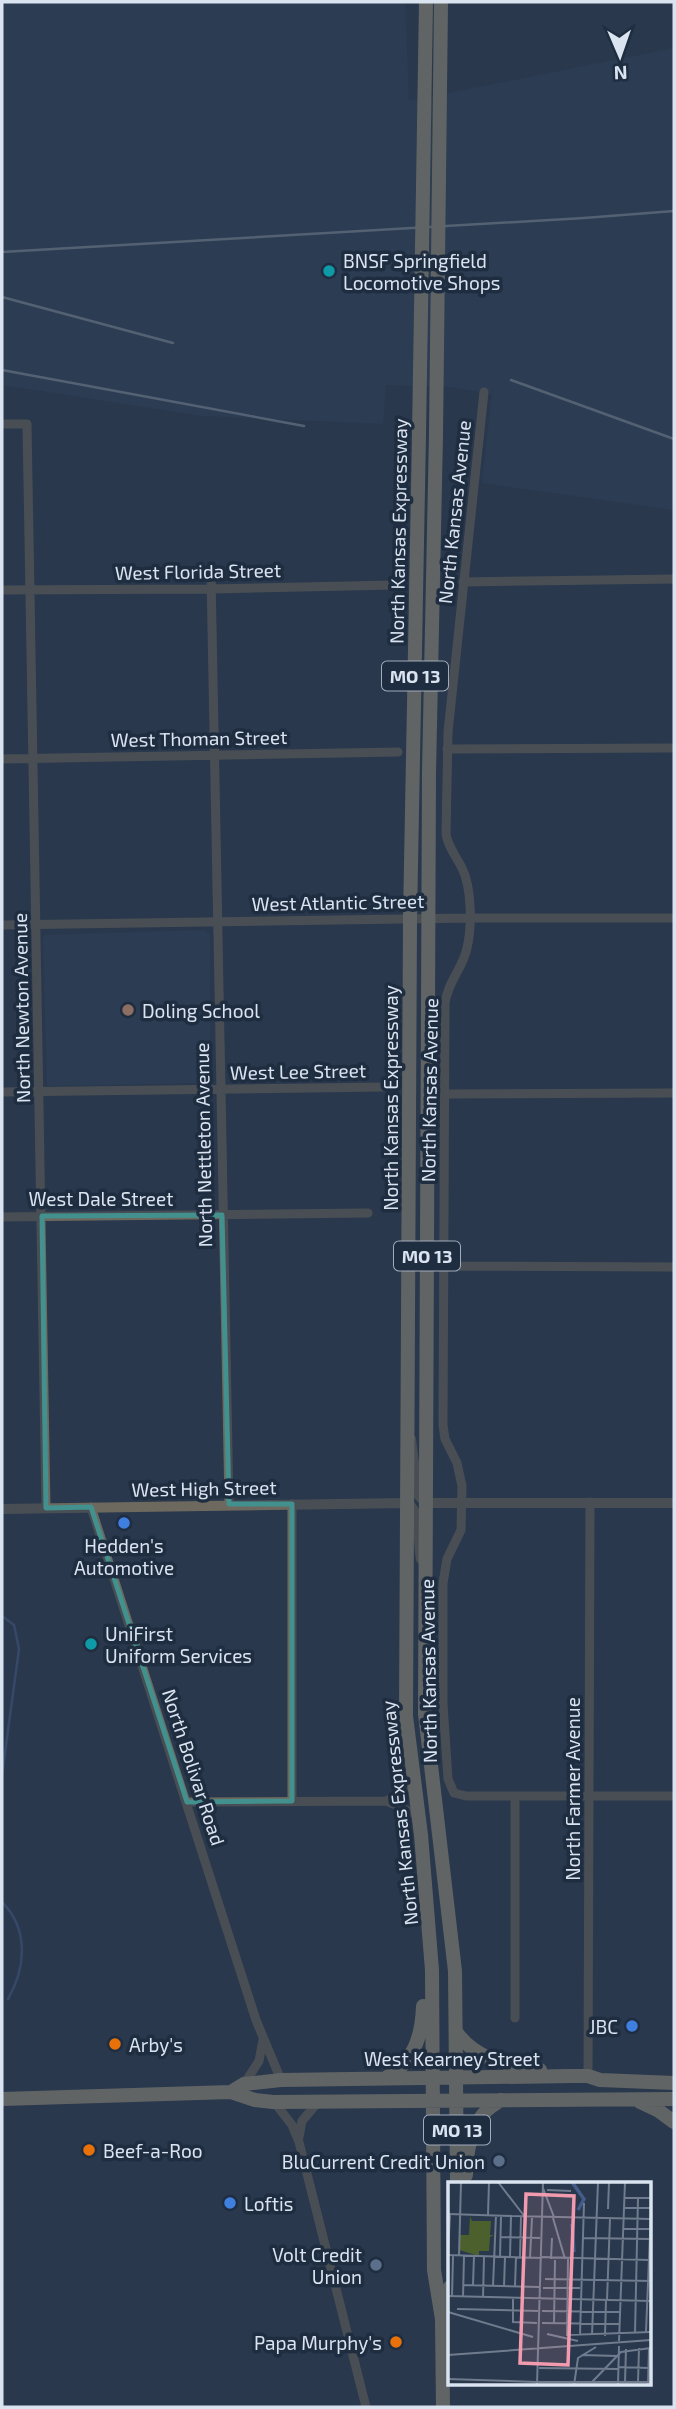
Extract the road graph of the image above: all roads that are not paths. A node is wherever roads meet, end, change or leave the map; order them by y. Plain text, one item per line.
1 (426, 2) edge
2 (441, 2) edge
3 (484, 392) dead end
4 (2, 424) edge
5 (211, 576) dead end
6 (674, 579) edge
7 (463, 582) junction
8 (394, 585) dead end
9 (29, 589) junction
10 (211, 589) junction
11 (2, 590) edge
12 (674, 748) edge
13 (447, 749) junction
14 (398, 752) dead end
15 (214, 755) junction
16 (34, 758) junction
17 (2, 759) edge
18 (429, 918) junction
19 (469, 918) junction
20 (674, 918) edge
21 (410, 919) junction
22 (218, 922) junction
23 (37, 924) junction
24 (2, 925) edge
25 (385, 1087) dead end
26 (219, 1090) junction
27 (2, 1092) edge
28 (40, 1092) junction
29 (674, 1093) edge
30 (445, 1094) junction
31 (368, 1213) dead end
32 (222, 1215) junction
33 (41, 1216) junction
34 (2, 1217) edge
35 (444, 1266) junction
36 (674, 1267) edge
37 (408, 1425) junction
38 (590, 1502) junction
39 (408, 1503) junction
40 (426, 1503) junction
41 (463, 1503) junction
42 (674, 1503) edge
43 (229, 1504) junction
44 (292, 1504) junction
45 (91, 1507) junction
46 (46, 1508) junction
47 (2, 1509) edge
48 (426, 1580) junction
49 (414, 1780) junction
50 (515, 1796) junction
51 (589, 1796) junction
52 (674, 1796) edge
53 (292, 1801) junction
54 (386, 1801) junction
55 (187, 1802) junction
56 (418, 1815) junction
57 (428, 1903) junction
58 (514, 2018) dead end
59 (457, 2033) junction
60 (263, 2038) junction
61 (572, 2076) junction
62 (588, 2076) junction
63 (386, 2077) junction
64 (432, 2077) junction
65 (457, 2077) junction
66 (281, 2080) junction
67 (674, 2083) edge
68 (244, 2084) junction
69 (231, 2092) junction
70 (2, 2099) edge
71 (632, 2099) junction
72 (674, 2099) edge
73 (501, 2100) junction
74 (432, 2101) junction
75 (457, 2101) junction
76 (273, 2102) junction
77 (319, 2102) junction
78 (674, 2122) edge
79 (299, 2142) junction
80 (457, 2182) edge
81 (466, 2182) edge
82 (448, 2295) edge
83 (442, 2319) junction
84 (366, 2407) edge
85 (443, 2407) edge

1 - 21 main road, North Kansas Expressway / MO 13, bridge
2 - 18 main road, North Kansas Expressway / MO 13, bridge
3 - 7 street, North Kansas Avenue
4 - 9 street, North Newton Avenue
5 - 10 street, North Nettleton Avenue
6 - 7 street
7 - 13 street, North Kansas Avenue
8 - 10 street, West Florida Street
9 - 10 street, West Florida Street
9 - 11 street, West Florida Street
9 - 16 street, North Newton Avenue
10 - 15 street, North Nettleton Avenue
12 - 13 street
13 - 19 street, North Kansas Avenue
14 - 15 street, West Thoman Street
15 - 16 street, West Thoman Street
15 - 22 street, North Nettleton Avenue
16 - 17 street, West Thoman Street
16 - 23 street, North Newton Avenue
18 - 19 street, West Atlantic Street
18 - 21 street, West Atlantic Street
18 - 40 main road, North Kansas Expressway / MO 13
19 - 20 street, West Atlantic Street
19 - 30 street, North Kansas Avenue
21 - 22 street, West Atlantic Street
21 - 37 main road, North Kansas Expressway / MO 13
22 - 23 street, West Atlantic Street
22 - 26 street, North Nettleton Avenue
23 - 24 street, West Atlantic Street
23 - 28 street, North Newton Avenue
25 - 26 street, West Lee Street
26 - 28 street, West Lee Street
26 - 32 street, North Nettleton Avenue
27 - 28 street, West Lee Street
28 - 33 street, North Newton Avenue
29 - 30 street
30 - 35 street, North Kansas Avenue
31 - 32 street, West Dale Street
32 - 33 street, West Dale Street
32 - 43 street, North Nettleton Avenue
33 - 34 street, West Dale Street
33 - 46 street, North Newton Avenue
35 - 36 street
35 - 41 street, North Kansas Avenue
37 - 39 main road, North Kansas Expressway / MO 13
37 - 40 street
38 - 41 street
38 - 42 street
38 - 51 street, North Farmer Avenue
39 - 44 street, West High Street
39 - 48 street
39 - 49 main road, North Kansas Expressway / MO 13
40 - 41 street
40 - 48 main road, North Kansas Expressway / MO 13
41 - 50 street, North Kansas Avenue
43 - 44 street, West High Street
43 - 45 street, West High Street
44 - 53 street
45 - 46 street, West High Street
45 - 55 street, North Bolivar Road
46 - 47 street, West High Street
48 - 59 main road, North Kansas Expressway / MO 13
49 - 54 street
49 - 56 main road, North Kansas Expressway / MO 13
50 - 51 street
50 - 58 street
51 - 52 street
51 - 62 street, North Farmer Avenue
53 - 54 street
53 - 55 street
54 - 56 street
55 - 60 street, North Bolivar Road
56 - 57 main road, North Kansas Expressway / MO 13
57 - 63 main road
57 - 64 main road, North Kansas Expressway / MO 13
59 - 61 main road
59 - 65 main road, North Kansas Expressway / MO 13
60 - 66 street, North Bolivar Road
60 - 68 street
61 - 62 main road, West Kearney Street
61 - 65 main road, West Kearney Street
62 - 67 main road, West Kearney Street
63 - 64 main road, West Kearney Street
63 - 66 main road, West Kearney Street
64 - 65 main road, West Kearney Street
64 - 74 main road, North Kansas Expressway / MO 13
65 - 75 main road, North Kansas Expressway / MO 13
66 - 68 main road, West Kearney Street
68 - 69 main road, West Kearney Street
69 - 70 main road, West Kearney Street
69 - 76 main road, West Kearney Street
71 - 72 main road, West Kearney Street
71 - 73 main road, West Kearney Street
71 - 78 main road
73 - 75 main road, West Kearney Street
73 - 81 main road
74 - 75 main road, West Kearney Street
74 - 77 main road, West Kearney Street
74 - 83 main road, North Kansas Expressway / MO 13
75 - 80 main road, North Kansas Expressway / MO 13
76 - 77 main road, West Kearney Street
76 - 79 street
77 - 79 street
79 - 84 street
82 - 83 main road, North Kansas Expressway / MO 13
83 - 85 main road, North Kansas Expressway / MO 13

